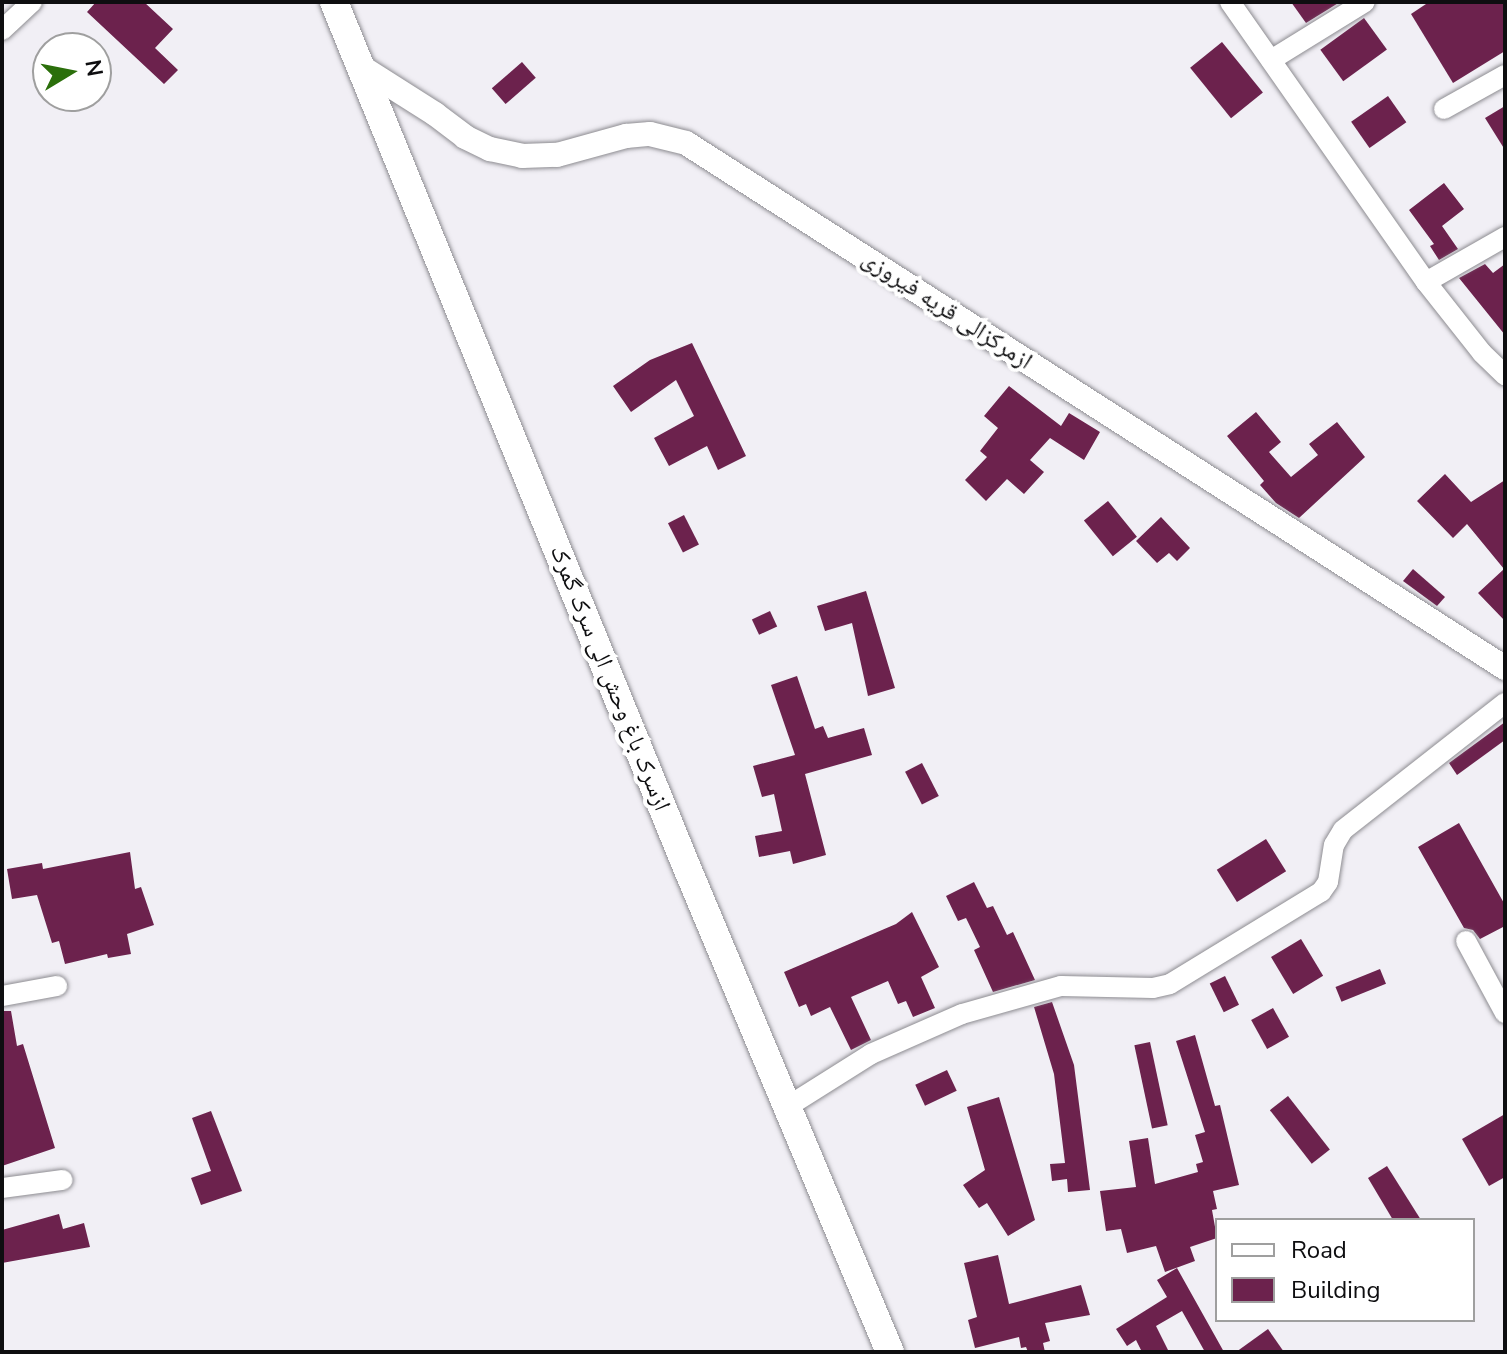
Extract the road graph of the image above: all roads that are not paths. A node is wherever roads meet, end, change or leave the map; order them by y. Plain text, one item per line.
1 (32, 2) edge
2 (334, 2) edge
3 (1230, 2) edge
4 (1365, 2) edge
5 (2, 30) edge
6 (1271, 60) junction
7 (361, 67) junction
8 (1505, 75) edge
9 (1444, 109) dead end
10 (1505, 237) edge
11 (1426, 282) junction
12 (1505, 375) edge
13 (1505, 668) edge
14 (1505, 703) edge
15 (1466, 941) dead end
16 (57, 986) dead end
17 (2, 996) edge
18 (1505, 1013) edge
19 (787, 1107) junction
20 (62, 1180) dead end
21 (2, 1188) edge
22 (890, 1352) edge

1 - 5 street
2 - 7 main road, ازسرک باغ وحش الی سرک گمرک
3 - 6 street
4 - 6 street
6 - 11 street
7 - 13 street, ازمرکزالی قریه فیروزی
7 - 19 main road, ازسرک باغ وحش الی سرک گمرک
8 - 9 street
10 - 11 street
11 - 12 street
14 - 19 street
15 - 18 street
16 - 17 street
19 - 22 main road, ازسرک باغ وحش الی سرک گمرک
20 - 21 street

